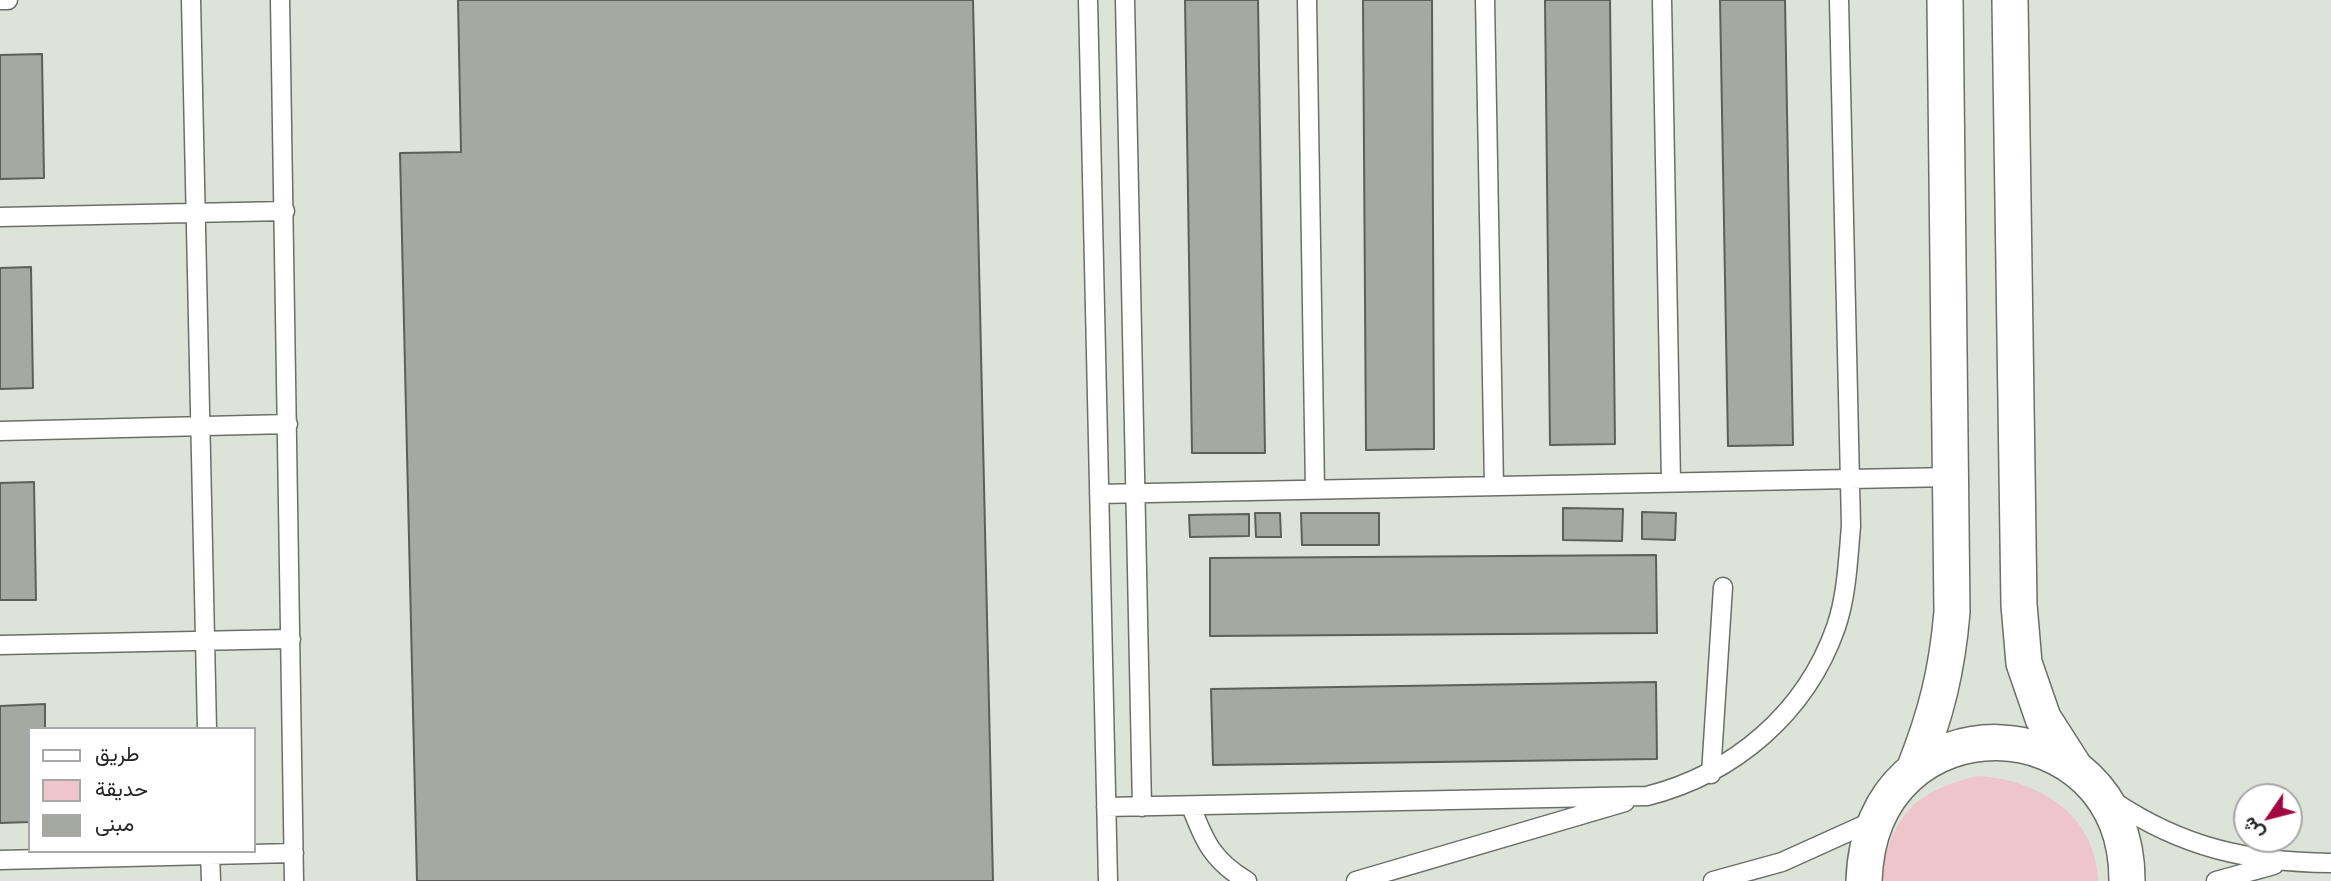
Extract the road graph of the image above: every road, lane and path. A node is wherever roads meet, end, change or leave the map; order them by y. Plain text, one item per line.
1 (0, 0) edge
2 (8, 0) edge
3 (191, 0) edge
4 (280, 0) edge
5 (1088, 0) edge
6 (1125, 0) edge
7 (1307, 0) edge
8 (1485, 0) edge
9 (1662, 0) edge
10 (1839, 0) edge
11 (1945, 0) edge
12 (2010, 0) edge
13 (285, 211) junction
14 (196, 213) junction
15 (0, 217) edge
16 (288, 424) junction
17 (200, 426) junction
18 (0, 431) edge
19 (1951, 477) junction
20 (1852, 479) junction
21 (1671, 482) junction
22 (1494, 486) junction
23 (1315, 489) junction
24 (1136, 493) junction
25 (1099, 494) junction
26 (1723, 587) dead end
27 (291, 639) junction
28 (205, 640) junction
29 (0, 645) edge
30 (207, 727) edge
31 (1914, 770) junction
32 (1711, 774) junction
33 (2087, 779) junction
34 (1647, 796) junction
35 (1191, 806) junction
36 (1106, 807) junction
37 (1142, 807) junction
38 (1875, 820) junction
39 (210, 853) edge
40 (294, 853) junction
41 (0, 860) edge
42 (2284, 862) junction
43 (2331, 863) edge
44 (211, 881) edge
45 (294, 881) edge
46 (1108, 881) edge
47 (1247, 881) edge
48 (1356, 881) edge
49 (1713, 881) edge
50 (1864, 881) edge
51 (2127, 881) edge
52 (2216, 881) edge

1 - 2 lane
3 - 14 lane
4 - 13 lane
5 - 25 lane
6 - 24 lane
7 - 23 lane
8 - 22 lane
9 - 21 lane
10 - 20 lane
11 - 19 street
12 - 33 street
13 - 14 lane
13 - 16 lane
14 - 15 lane
14 - 17 lane
16 - 17 lane
16 - 27 lane
17 - 18 lane
17 - 28 lane
19 - 20 lane
19 - 31 street
20 - 21 lane
20 - 32 lane
21 - 22 lane
22 - 23 lane
23 - 24 lane
24 - 25 lane
24 - 37 lane
25 - 36 lane
26 - 32 lane
27 - 28 lane
27 - 40 lane
28 - 29 lane
28 - 30 lane
31 - 33 street
31 - 38 street
32 - 34 lane
33 - 42 lane
33 - 51 street
34 - 35 lane
34 - 48 lane
35 - 37 lane
35 - 47 lane
36 - 37 lane
36 - 46 lane
38 - 49 lane
38 - 50 street
39 - 40 lane
39 - 41 lane
39 - 44 lane
40 - 45 lane
42 - 43 lane
42 - 52 lane

